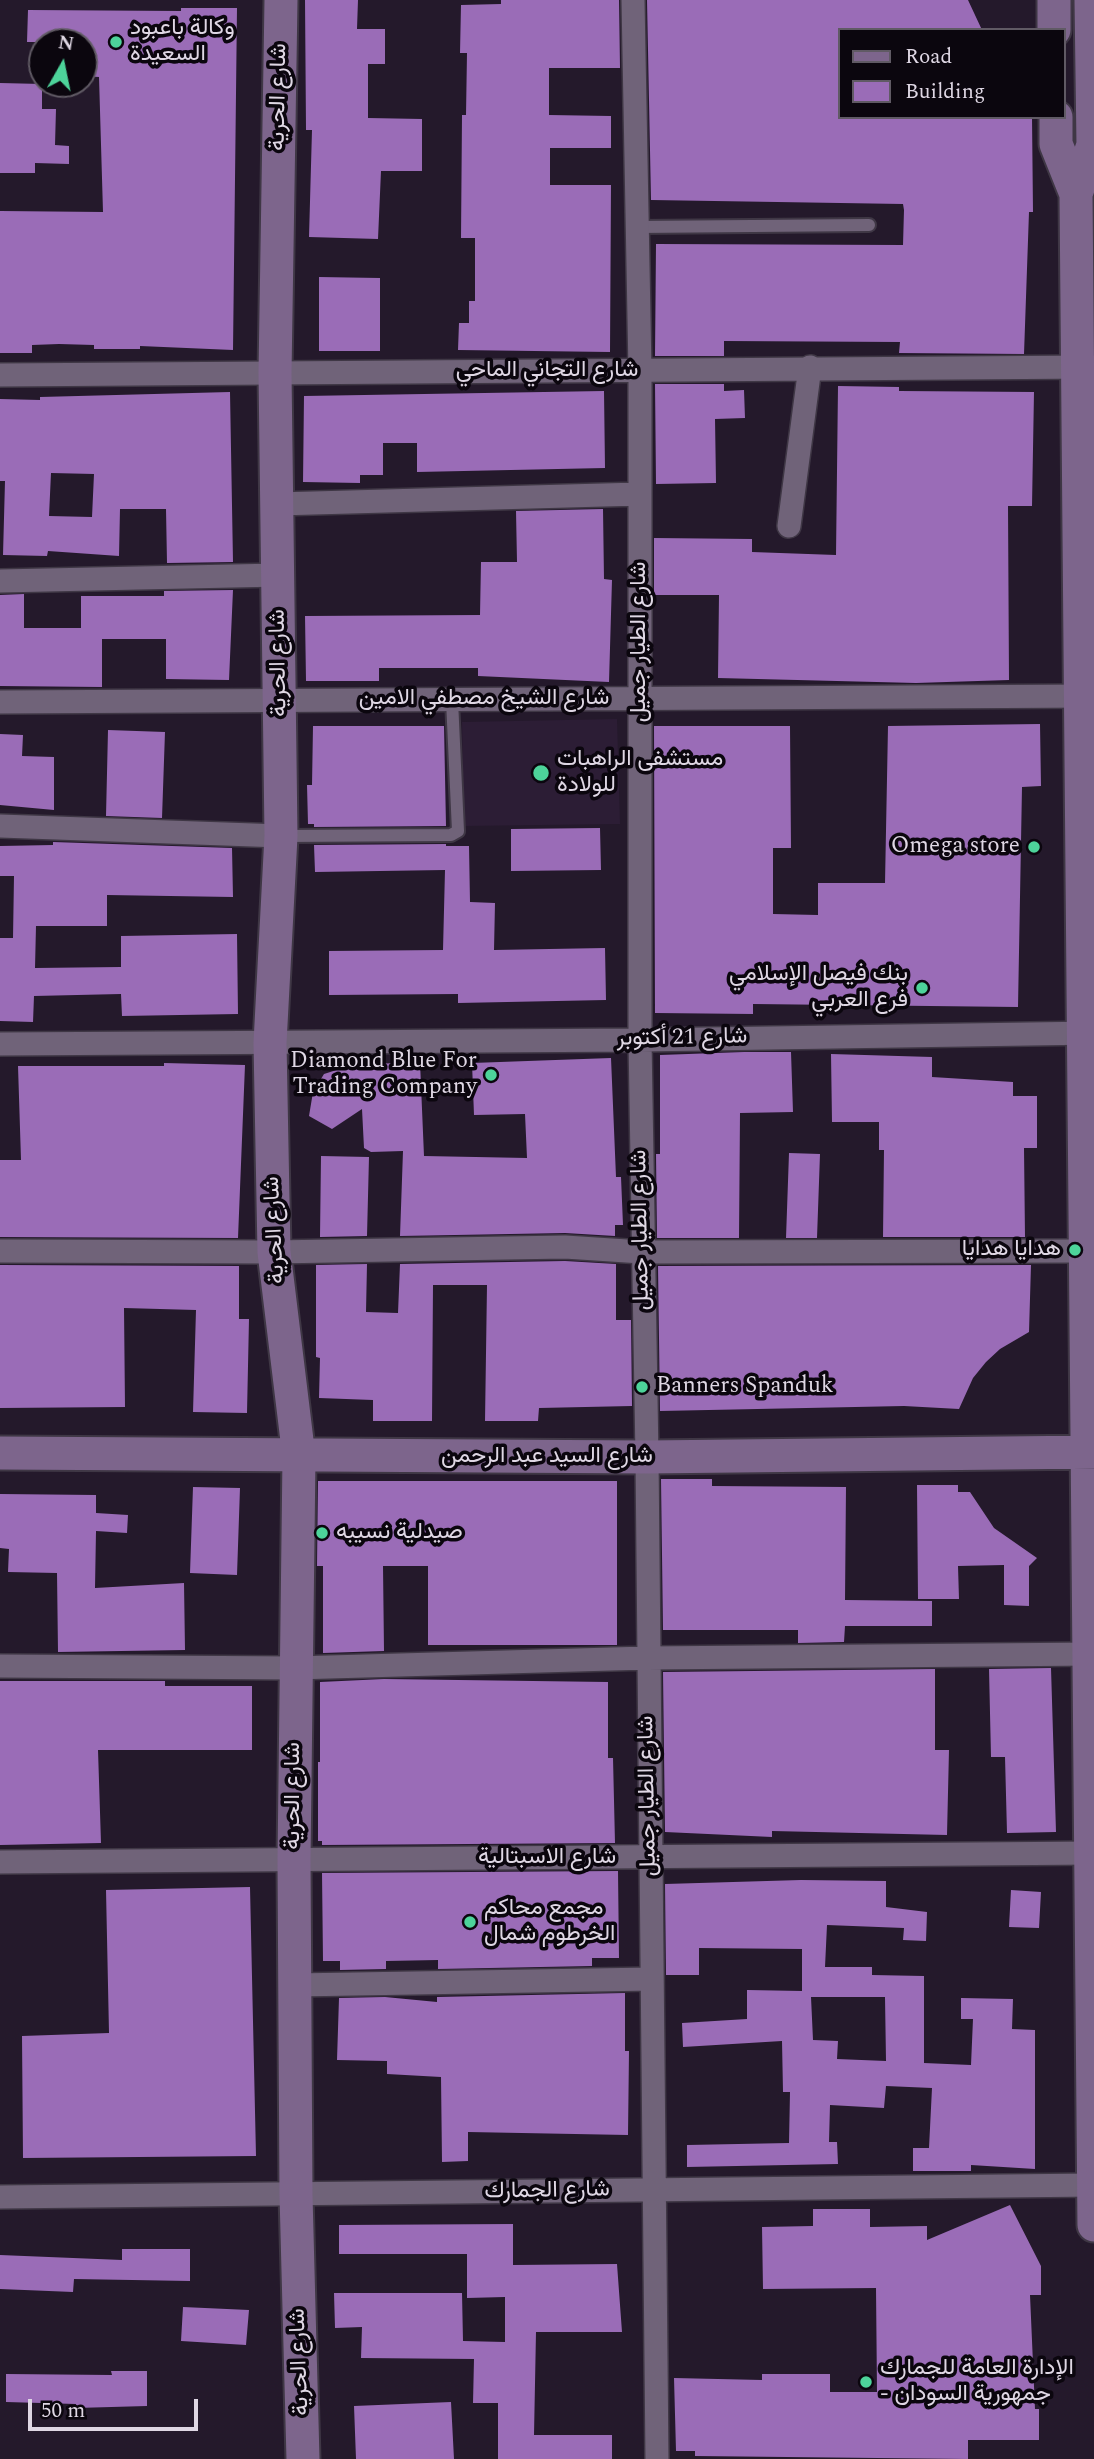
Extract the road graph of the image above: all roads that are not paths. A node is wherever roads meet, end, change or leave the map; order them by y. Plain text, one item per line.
1 (281, 0) edge
2 (634, 0) edge
3 (1054, 0) edge
4 (1091, 0) edge
5 (1054, 28) edge
6 (1056, 131) edge
7 (1093, 145) edge
8 (1076, 194) junction
9 (869, 225) dead end
10 (636, 227) junction
11 (810, 367) junction
12 (1086, 368) edge
13 (640, 370) junction
14 (275, 373) junction
15 (0, 375) edge
16 (640, 494) junction
17 (277, 503) junction
18 (789, 526) dead end
19 (279, 575) junction
20 (0, 581) edge
21 (1087, 696) edge
22 (639, 699) junction
23 (452, 700) junction
24 (281, 701) junction
25 (0, 702) edge
26 (0, 826) edge
27 (1088, 835) edge
28 (281, 836) junction
29 (1089, 1033) edge
30 (640, 1040) junction
31 (270, 1042) junction
32 (0, 1044) edge
33 (1089, 1214) edge
34 (0, 1251) edge
35 (1085, 1251) junction
36 (274, 1252) junction
37 (642, 1252) junction
38 (0, 1452) edge
39 (1091, 1452) edge
40 (299, 1457) junction
41 (647, 1457) junction
42 (1091, 1654) edge
43 (647, 1658) junction
44 (0, 1666) edge
45 (294, 1668) junction
46 (1092, 1853) edge
47 (649, 1857) junction
48 (294, 1860) junction
49 (0, 1862) edge
50 (652, 1979) junction
51 (295, 1985) junction
52 (1093, 2041) edge
53 (1094, 2185) edge
54 (656, 2191) junction
55 (296, 2195) junction
56 (0, 2197) edge
57 (1094, 2225) edge
58 (303, 2459) edge
59 (657, 2459) edge

1 - 14 street, شارع الحرية
2 - 10 street, شارع الطيار جميل
3 - 5 street
4 - 7 street
6 - 7 street
6 - 8 street
7 - 8 street
8 - 12 street
9 - 10 lane
10 - 13 street, شارع الطيار جميل
11 - 12 street, شارع التجاني الماحي
11 - 13 street, شارع التجاني الماحي
11 - 18 street
12 - 21 street
13 - 14 street, شارع التجاني الماحي
13 - 16 street, شارع الطيار جميل
14 - 15 street, شارع التجاني الماحي
14 - 17 street, شارع الحرية
16 - 17 street
16 - 22 street, شارع الطيار جميل
17 - 19 street, شارع الحرية
19 - 20 street
19 - 24 street, شارع الحرية
21 - 22 street, شارع الشيخ مصطفي الامين
21 - 27 street
22 - 23 street, شارع الشيخ مصطفي الامين
22 - 30 street, شارع الطيار جميل
23 - 24 street, شارع الشيخ مصطفي الامين
23 - 28 lane
24 - 25 street, شارع الشيخ مصطفي الامين
24 - 28 street, شارع الحرية
26 - 28 street
27 - 29 street
28 - 31 street, شارع الحرية
29 - 30 street, شارع 21 أكتوبر
29 - 33 street
30 - 31 street, شارع 21 أكتوبر
30 - 37 street, شارع الطيار جميل
31 - 32 street, شارع 21 أكتوبر
31 - 36 street, شارع الحرية
33 - 35 street
34 - 36 street
35 - 37 street
35 - 39 street
36 - 37 street
36 - 40 street, شارع الحرية
37 - 41 street, شارع الطيار جميل
38 - 40 street, شارع السيد عبد الرحمن
39 - 41 street, شارع السيد عبد الرحمن
39 - 42 street
40 - 41 street, شارع السيد عبد الرحمن
40 - 45 street, شارع الحرية
41 - 43 street, شارع الطيار جميل
42 - 43 street
42 - 46 street
43 - 45 street
43 - 47 street, شارع الطيار جميل
44 - 45 street
45 - 48 street, شارع الحرية
46 - 47 street, شارع الاسبتالية
46 - 52 street
47 - 48 street, شارع الاسبتالية
47 - 50 street, شارع الطيار جميل
48 - 49 street, شارع الاسبتالية
48 - 51 street, شارع الحرية
50 - 51 street
50 - 54 street, شارع الطيار جميل
51 - 55 street, شارع الحرية
52 - 53 street
53 - 54 street, شارع الجمارك
53 - 57 street
54 - 55 street, شارع الجمارك
54 - 59 street, شارع الطيار جميل
55 - 56 street, شارع الجمارك
55 - 58 street, شارع الحرية

